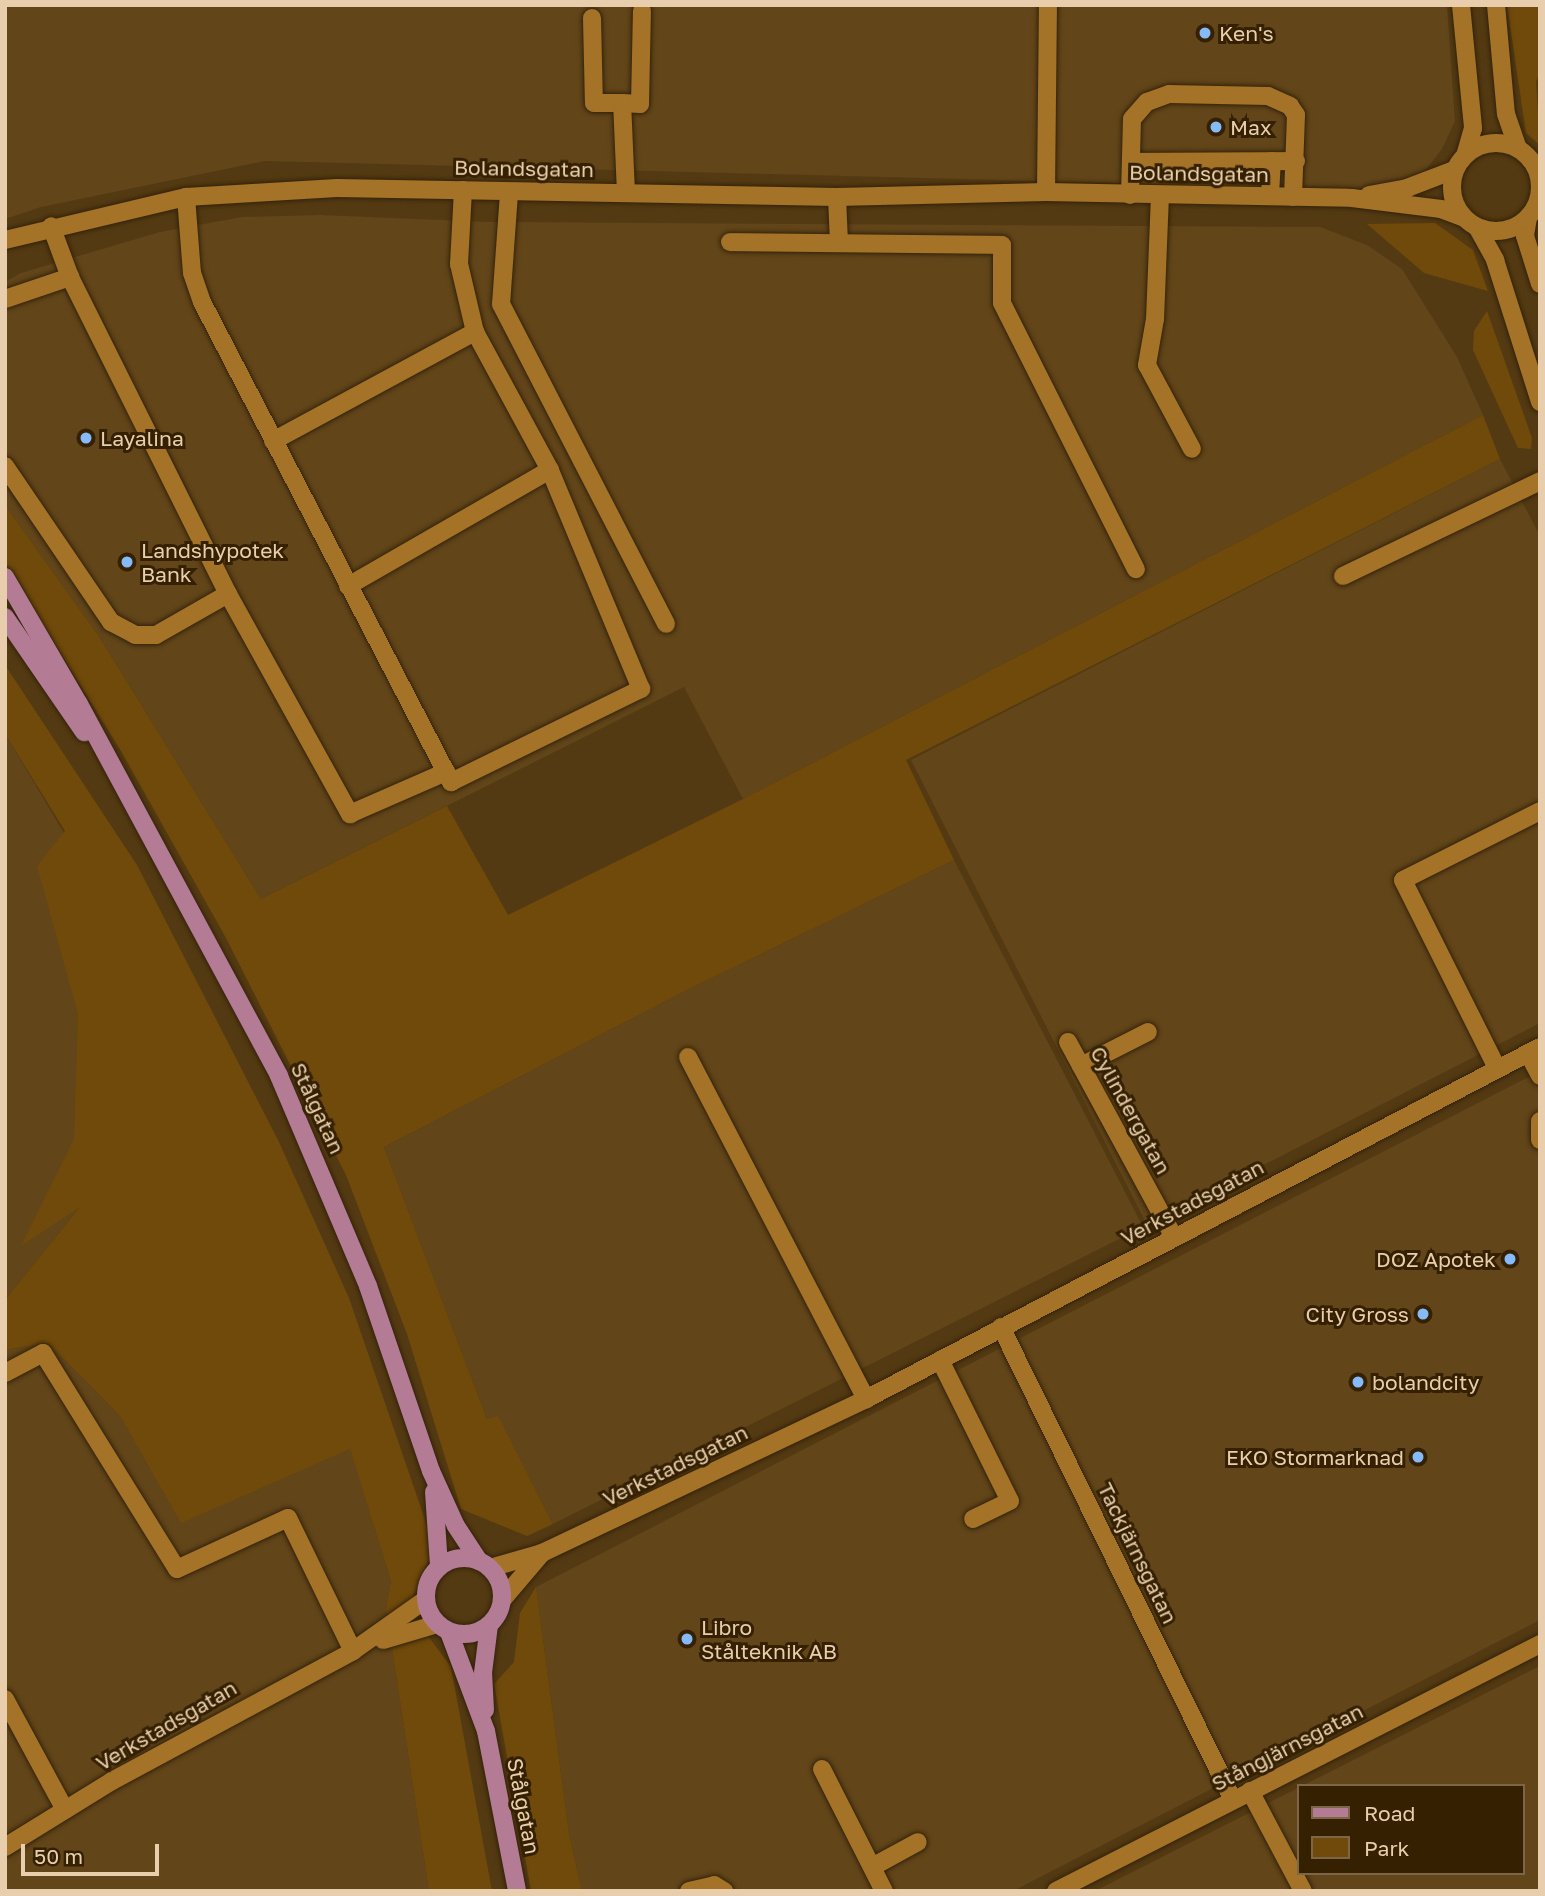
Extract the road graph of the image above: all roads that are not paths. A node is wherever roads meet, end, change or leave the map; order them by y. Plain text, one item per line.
1 (1048, 5) edge
2 (1461, 5) edge
3 (1496, 5) edge
4 (642, 11) dead end
5 (592, 18) dead end
6 (622, 103) junction
7 (1466, 153) junction
8 (1530, 156) edge
9 (1272, 161) junction
10 (1296, 161) junction
11 (1130, 162) junction
12 (1454, 170) junction
13 (463, 190) junction
14 (509, 192) junction
15 (1046, 192) junction
16 (626, 193) junction
17 (1130, 195) junction
18 (1160, 195) junction
19 (186, 197) junction
20 (836, 197) junction
21 (1270, 197) junction
22 (1293, 197) junction
23 (1352, 198) junction
24 (1539, 199) edge
25 (1528, 217) junction
26 (1470, 223) junction
27 (51, 226) junction
28 (5, 240) edge
29 (730, 242) dead end
30 (839, 243) junction
31 (70, 277) junction
32 (1540, 284) edge
33 (5, 299) edge
34 (475, 332) junction
35 (1540, 402) edge
36 (273, 441) junction
37 (1192, 449) dead end
38 (5, 466) edge
39 (550, 470) junction
40 (1540, 481) edge
41 (1136, 569) dead end
42 (1343, 576) dead end
43 (5, 577) edge
44 (348, 586) junction
45 (229, 594) junction
46 (5, 617) edge
47 (666, 624) dead end
48 (446, 772) junction
49 (121, 783) junction
50 (1540, 811) edge
51 (1148, 1032) dead end
52 (1068, 1042) dead end
53 (1534, 1049) edge
54 (688, 1057) dead end
55 (1081, 1066) junction
56 (1497, 1068) junction
57 (1540, 1076) edge
58 (1540, 1121) edge
59 (1540, 1140) edge
60 (1174, 1237) junction
61 (1002, 1327) junction
62 (940, 1360) junction
63 (5, 1373) edge
64 (866, 1399) junction
65 (431, 1471) junction
66 (973, 1519) dead end
67 (542, 1553) junction
68 (484, 1564) junction
69 (439, 1566) junction
70 (425, 1600) junction
71 (502, 1600) junction
72 (489, 1625) junction
73 (443, 1628) junction
74 (1540, 1644) edge
75 (353, 1650) junction
76 (5, 1699) edge
77 (486, 1731) junction
78 (822, 1769) dead end
79 (1241, 1796) junction
80 (65, 1810) junction
81 (918, 1842) dead end
82 (5, 1847) edge
83 (872, 1867) junction
84 (1087, 1884) edge
85 (517, 1891) edge
86 (689, 1891) edge
87 (724, 1891) edge
88 (884, 1891) edge
89 (1056, 1891) edge
90 (1303, 1891) edge

1 - 15 street
2 - 7 street
3 - 8 street
4 - 6 street
5 - 6 street
6 - 16 street
7 - 8 street
7 - 12 street
8 - 24 street
9 - 10 street
9 - 11 street
9 - 21 street
10 - 11 street
10 - 22 street
11 - 17 street
12 - 23 street, Bolandsgatan
12 - 26 street
13 - 14 street, Bolandsgatan
13 - 19 street, Bolandsgatan
13 - 34 street
14 - 16 street, Bolandsgatan
14 - 47 street
15 - 17 street, Bolandsgatan
15 - 20 street, Bolandsgatan
16 - 20 street, Bolandsgatan
17 - 18 street, Bolandsgatan
18 - 21 street, Bolandsgatan
18 - 37 street
19 - 27 street, Bolandsgatan
19 - 36 street
20 - 30 street
21 - 22 street, Bolandsgatan
22 - 23 street, Bolandsgatan
23 - 26 street, Bolandsgatan
24 - 25 street
25 - 26 street
25 - 32 street
26 - 35 street
27 - 28 street, Bolandsgatan
27 - 31 street
29 - 30 street
30 - 41 street
31 - 33 street
31 - 45 street
34 - 36 street
34 - 39 street
36 - 44 street
38 - 45 street
39 - 44 street
39 - 48 street
40 - 42 street
43 - 49 main road, Stålgatan
44 - 48 street
45 - 48 street
46 - 49 main road, Stålgatan
49 - 65 main road, Stålgatan
50 - 56 street
51 - 55 street
52 - 55 street, Cylindergatan
53 - 56 street, Verkstadsgatan
53 - 57 street
54 - 64 street
55 - 60 street, Cylindergatan
56 - 60 street, Verkstadsgatan
58 - 59 street
60 - 61 street, Verkstadsgatan
61 - 62 street, Verkstadsgatan
61 - 79 street, Tackjärnsgatan
62 - 64 street, Verkstadsgatan
62 - 66 street
63 - 75 street
64 - 67 street, Verkstadsgatan
65 - 68 main road, Stålgatan
65 - 69 main road, Stålgatan
67 - 68 street, Verkstadsgatan
67 - 71 street, Verkstadsgatan
68 - 69 main road
68 - 71 main road
69 - 70 main road
70 - 73 main road
70 - 75 street, Verkstadsgatan
71 - 72 main road
72 - 73 main road
72 - 77 main road, Stålgatan
73 - 75 street, Verkstadsgatan
73 - 77 main road, Stålgatan
74 - 79 street, Stångjärnsgatan
75 - 80 street, Verkstadsgatan
76 - 80 street
77 - 85 main road, Stålgatan
78 - 83 street
79 - 84 street, Stångjärnsgatan
79 - 90 street, Tackjärnsgatan
80 - 82 street, Verkstadsgatan
81 - 83 street
83 - 88 street
84 - 89 street, Stångjärnsgatan
86 - 87 street

